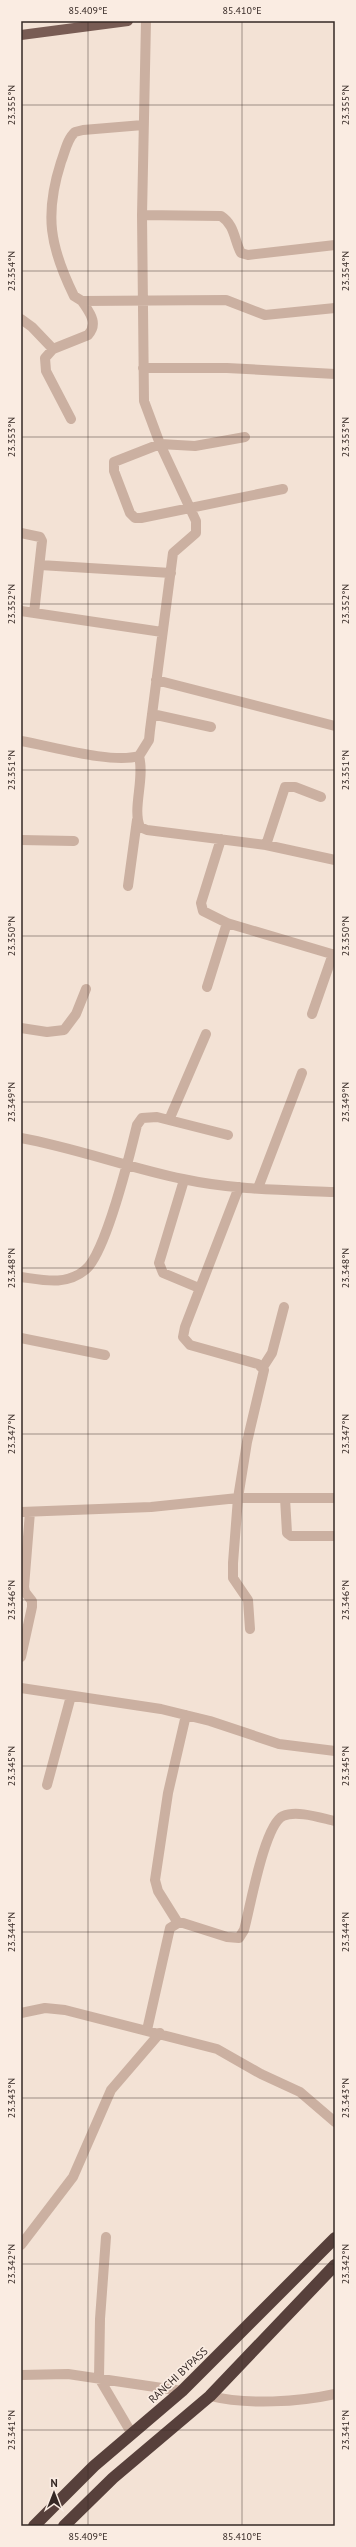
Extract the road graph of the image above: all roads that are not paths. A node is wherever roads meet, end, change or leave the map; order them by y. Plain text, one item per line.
1 (128, 21) edge
2 (146, 21) edge
3 (80, 24) edge
4 (21, 35) edge
5 (143, 125) junction
6 (142, 215) junction
7 (335, 245) edge
8 (142, 300) junction
9 (82, 301) junction
10 (335, 308) edge
11 (21, 319) edge
12 (53, 349) junction
13 (143, 368) junction
14 (335, 374) edge
15 (71, 419) dead end
16 (245, 437) dead end
17 (160, 444) junction
18 (283, 489) dead end
19 (191, 509) junction
20 (21, 533) edge
21 (40, 565) junction
22 (171, 573) junction
23 (21, 611) edge
24 (34, 613) junction
25 (162, 632) junction
26 (156, 680) junction
27 (152, 714) junction
28 (335, 726) edge
29 (211, 727) dead end
30 (21, 741) edge
31 (138, 756) junction
32 (322, 797) dead end
33 (137, 820) junction
34 (221, 839) junction
35 (21, 840) edge
36 (74, 841) dead end
37 (266, 845) junction
38 (335, 860) edge
39 (128, 886) dead end
40 (227, 922) junction
41 (334, 954) edge
42 (207, 988) dead end
43 (86, 989) dead end
44 (312, 1014) dead end
45 (21, 1028) edge
46 (206, 1034) dead end
47 (302, 1073) dead end
48 (169, 1120) junction
49 (228, 1135) dead end
50 (21, 1138) edge
51 (126, 1165) junction
52 (184, 1180) junction
53 (239, 1187) junction
54 (258, 1188) junction
55 (335, 1192) edge
56 (21, 1276) edge
57 (199, 1288) junction
58 (284, 1308) dead end
59 (21, 1338) edge
60 (105, 1355) dead end
61 (263, 1367) junction
62 (238, 1498) junction
63 (284, 1498) junction
64 (335, 1498) edge
65 (26, 1512) edge
66 (335, 1536) edge
67 (250, 1629) dead end
68 (21, 1657) edge
69 (21, 1688) edge
70 (71, 1696) junction
71 (186, 1715) junction
72 (335, 1751) edge
73 (47, 1785) dead end
74 (335, 1821) edge
75 (178, 1923) junction
76 (21, 2013) edge
77 (147, 2030) junction
78 (160, 2033) junction
79 (335, 2122) edge
80 (106, 2237) dead end
81 (335, 2238) edge
82 (21, 2245) edge
83 (335, 2265) edge
84 (21, 2375) edge
85 (99, 2378) junction
86 (182, 2391) junction
87 (335, 2394) edge
88 (210, 2396) junction
89 (132, 2434) junction
90 (34, 2526) edge
91 (64, 2526) edge

1 - 3 main road
2 - 5 street
3 - 4 main road
5 - 6 street
5 - 9 street
6 - 7 street
6 - 8 street
8 - 9 street
8 - 10 street
8 - 13 street
9 - 12 street
11 - 12 street
12 - 15 street
13 - 14 street
13 - 17 street
16 - 17 street
17 - 19 street
17 - 19 street
18 - 19 street
19 - 22 street
20 - 21 street
21 - 22 street
21 - 24 street
22 - 25 street
23 - 24 street
24 - 25 street
25 - 26 street
26 - 27 street
26 - 28 street
27 - 29 street
27 - 31 street
30 - 31 street
31 - 33 street
32 - 37 street
33 - 34 street
33 - 39 street
34 - 37 street
34 - 40 street
35 - 36 street
37 - 38 street
40 - 41 street
40 - 42 street
41 - 44 street
43 - 45 street
46 - 48 street
47 - 54 street
48 - 49 street
48 - 51 street
50 - 51 street
51 - 52 street
51 - 56 street
52 - 53 street
52 - 57 street
53 - 54 street
53 - 57 street
54 - 55 street
57 - 61 street
58 - 61 street
59 - 60 street
61 - 62 street
62 - 63 street
62 - 65 street
62 - 67 street
63 - 64 street
63 - 66 street
65 - 68 street
69 - 70 street
70 - 71 street
70 - 73 street
71 - 72 street
71 - 75 street
74 - 75 street
75 - 77 street
76 - 77 street
77 - 78 street
78 - 79 street
78 - 82 street
80 - 85 street
81 - 86 highway, RANCHI BYPASS
83 - 88 highway
84 - 85 street
85 - 86 street
85 - 89 street
86 - 89 highway, RANCHI BYPASS
87 - 88 street
88 - 91 highway
89 - 90 highway, RANCHI BYPASS

